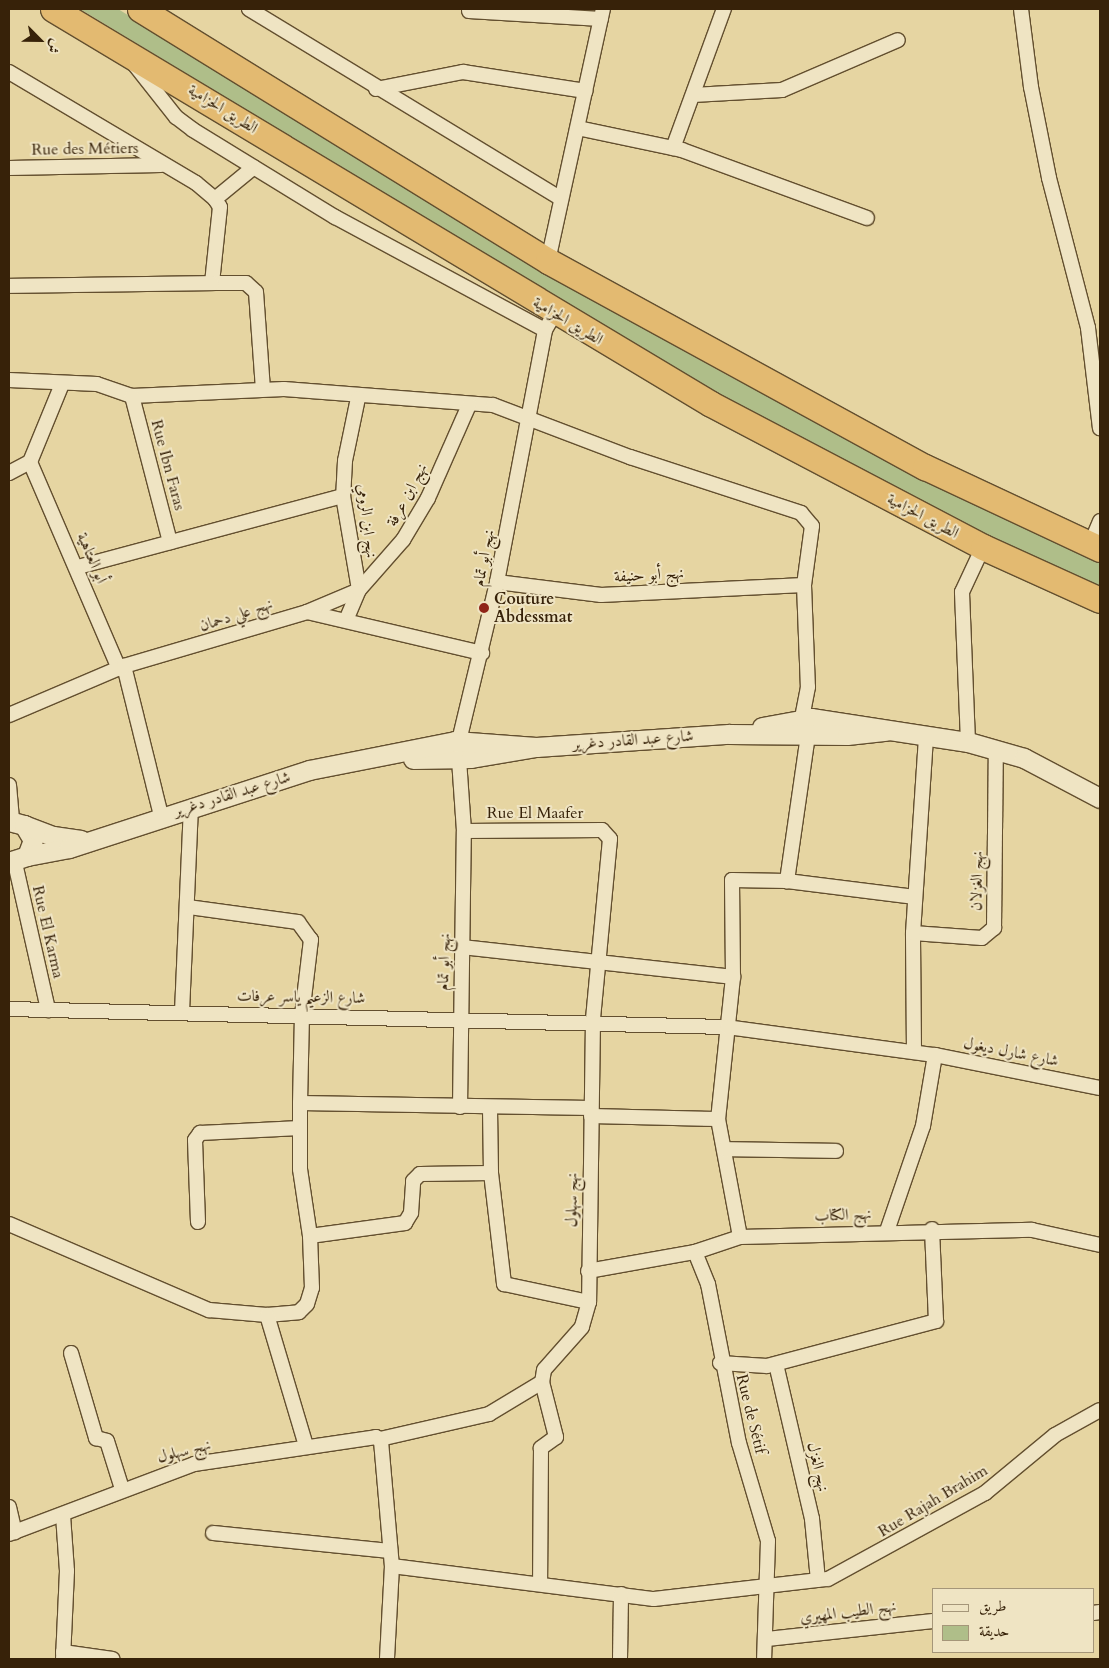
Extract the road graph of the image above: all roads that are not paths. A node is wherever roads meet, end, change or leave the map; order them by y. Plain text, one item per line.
1 (53, 9) edge
2 (140, 9) edge
3 (249, 9) edge
4 (724, 9) edge
5 (1021, 9) edge
6 (469, 11) dead end
7 (602, 14) edge
8 (898, 40) dead end
9 (116, 43) junction
10 (9, 72) edge
11 (376, 89) junction
12 (586, 91) junction
13 (693, 95) junction
14 (578, 128) junction
15 (673, 148) junction
16 (161, 165) junction
17 (254, 167) junction
18 (9, 168) edge
19 (216, 199) junction
20 (561, 199) junction
21 (866, 218) dead end
22 (548, 261) junction
23 (212, 283) junction
24 (9, 286) edge
25 (550, 322) junction
26 (9, 380) edge
27 (62, 384) junction
28 (263, 389) junction
29 (132, 396) junction
30 (358, 398) junction
31 (469, 405) junction
32 (528, 418) junction
33 (1100, 428) edge
34 (30, 462) junction
35 (9, 472) edge
36 (343, 496) junction
37 (1100, 521) edge
38 (170, 542) junction
39 (983, 547) junction
40 (1095, 547) edge
41 (78, 567) junction
42 (497, 582) junction
43 (804, 585) junction
44 (359, 590) junction
45 (1100, 600) edge
46 (307, 612) junction
47 (348, 618) junction
48 (482, 653) junction
49 (122, 668) junction
50 (9, 715) edge
51 (811, 727) junction
52 (926, 734) junction
53 (968, 742) junction
54 (996, 749) junction
55 (465, 750) junction
56 (9, 784) edge
57 (1100, 798) edge
58 (191, 808) junction
59 (161, 815) junction
60 (15, 822) edge
61 (464, 831) junction
62 (606, 832) joint
63 (85, 840) junction
64 (17, 860) edge
65 (787, 881) junction
66 (915, 897) junction
67 (189, 907) junction
68 (913, 933) junction
69 (462, 947) junction
70 (601, 961) junction
71 (733, 977) junction
72 (9, 1009) edge
73 (48, 1010) junction
74 (182, 1012) junction
75 (302, 1015) junction
76 (460, 1018) junction
77 (593, 1020) junction
78 (726, 1026) junction
79 (914, 1052) junction
80 (935, 1055) junction
81 (1100, 1088) edge
82 (300, 1103) junction
83 (460, 1107) junction
84 (490, 1109) junction
85 (591, 1112) junction
86 (718, 1119) junction
87 (300, 1128) junction
88 (724, 1149) junction
89 (836, 1151) dead end
90 (491, 1173) junction
91 (198, 1222) dead end
92 (9, 1224) edge
93 (932, 1229) junction
94 (887, 1231) junction
95 (310, 1236) junction
96 (740, 1237) junction
97 (1100, 1246) edge
98 (695, 1252) junction
99 (588, 1271) junction
100 (588, 1302) junction
101 (267, 1315) junction
102 (71, 1353) dead end
103 (720, 1363) junction
104 (776, 1364) junction
105 (542, 1382) junction
106 (1100, 1410) edge
107 (378, 1438) junction
108 (306, 1446) junction
109 (122, 1489) junction
110 (9, 1507) edge
111 (63, 1516) junction
112 (12, 1533) edge
113 (213, 1533) dead end
114 (390, 1551) junction
115 (392, 1566) junction
116 (818, 1580) junction
117 (540, 1584) junction
118 (768, 1586) junction
119 (621, 1594) junction
120 (932, 1621) edge
121 (767, 1639) junction
122 (63, 1656) edge
123 (113, 1659) edge
124 (387, 1659) edge
125 (620, 1659) edge
126 (764, 1659) edge

1 - 9 highway, الطريق الحزامية
2 - 22 highway
3 - 11 street
4 - 13 street
5 - 33 street
6 - 7 street
7 - 12 street
8 - 13 street
9 - 17 street
9 - 25 highway, الطريق الحزامية
10 - 16 street
11 - 12 street
11 - 20 street
12 - 14 street
13 - 15 street
14 - 15 street
14 - 20 street
15 - 21 street
16 - 18 street, Rue des Métiers
16 - 19 street
17 - 19 street
17 - 25 street
19 - 23 street
20 - 22 street
22 - 40 highway
23 - 24 street
23 - 28 street
25 - 32 street, نهج أبو تمام
25 - 39 highway, الطريق الحزامية
26 - 27 street
27 - 29 street
27 - 34 street
28 - 29 street
28 - 30 street
29 - 38 street, Rue Ibn Faras
30 - 31 street
30 - 36 street, نهج ابن الرومي
31 - 32 street
31 - 44 street, نهج ابن عرفة
32 - 42 street, نهج أبو تمام
32 - 43 street
34 - 35 street
34 - 41 street, أبو العتاهية
36 - 38 street
36 - 44 street, نهج ابن الرومي
37 - 40 street
38 - 41 street
39 - 45 highway, الطريق الحزامية
39 - 53 street
41 - 49 street, أبو العتاهية
42 - 43 street, نهج أبو حنيفة
42 - 48 street, نهج أبو تمام
43 - 51 street
44 - 46 street
44 - 47 street
46 - 47 street, نهج علي دحمان
46 - 49 street, نهج علي دحمان
47 - 48 street, نهج علي دحمان
48 - 55 street, نهج أبو تمام
49 - 50 street, نهج علي دحمان
49 - 59 street, أبو العتاهية
51 - 52 main road, شارع عبد القادر دغرير
51 - 55 main road, شارع عبد القادر دغرير
51 - 65 street
52 - 53 main road, شارع عبد القادر دغرير
52 - 66 street
53 - 54 main road, شارع عبد القادر دغرير
54 - 57 main road, شارع عبد القادر دغرير
54 - 68 street, نهج الغزلان
55 - 58 main road, شارع عبد القادر دغرير
55 - 61 street, نهج أبو تمام
56 - 60 street
58 - 59 main road, شارع عبد القادر دغرير
58 - 67 street
59 - 63 main road, شارع عبد القادر دغرير
60 - 63 main road, شارع عبد القادر دغرير
60 - 64 main road
61 - 62 street, Rue El Maafer
61 - 69 street, نهج أبو تمام
62 - 70 street, نهج سهلول
63 - 64 main road, شارع عبد القادر دغرير
64 - 73 street, Rue El Karma
65 - 66 street
65 - 71 street
66 - 68 street
67 - 74 street
67 - 75 street
68 - 79 street
69 - 70 street
69 - 76 street, نهج أبو تمام
70 - 71 street
70 - 77 street, نهج سهلول
71 - 78 street
72 - 73 street, شارع الزعيم ياسر عرفات
73 - 74 street, شارع الزعيم ياسر عرفات
74 - 75 street, شارع الزعيم ياسر عرفات
75 - 76 street, شارع الزعيم ياسر عرفات
75 - 82 street
76 - 77 street, شارع الزعيم ياسر عرفات
76 - 83 street, نهج أبو تمام
77 - 78 street, شارع الزعيم ياسر عرفات
77 - 85 street, نهج سهلول
78 - 79 street, شارع شارل ديغول
78 - 86 street
79 - 80 street, شارع شارل ديغول
80 - 81 street, شارع شارل ديغول
80 - 94 street
82 - 83 street
82 - 87 street
83 - 84 street
84 - 85 street
84 - 90 street
85 - 86 street
85 - 99 street, نهج سهلول
86 - 88 street
87 - 91 street
87 - 95 street
88 - 89 street
88 - 96 street
90 - 95 street
90 - 100 street
92 - 101 street
93 - 94 street, نهج الكتاب
93 - 97 street, نهج الكتاب
93 - 104 street
94 - 96 street, نهج الكتاب
95 - 101 street
96 - 98 street, نهج الكتاب
98 - 99 street, نهج الكتاب
98 - 103 street, Rue de Sétif
99 - 100 street, نهج سهلول
100 - 105 street, نهج سهلول
101 - 108 street
102 - 109 street
103 - 104 street
103 - 118 street, Rue de Sétif
104 - 116 street, نهج الغزل
105 - 107 street, نهج سهلول
105 - 117 street
106 - 116 street, Rue Rajah Brahim
107 - 108 street, نهج سهلول
107 - 114 street
108 - 109 street, نهج سهلول
109 - 111 street, نهج سهلول
110 - 112 street
111 - 112 street, نهج سهلول
111 - 122 street
113 - 114 street
114 - 115 street
115 - 117 street, Rue Rajah Brahim
115 - 124 street
116 - 118 street, Rue Rajah Brahim
117 - 119 street, Rue Rajah Brahim
118 - 119 street, Rue Rajah Brahim
118 - 121 street, Rue de Sétif
119 - 125 street
120 - 121 street, نهج الطيب المهيري
121 - 126 street, Rue de Sétif
122 - 123 street

